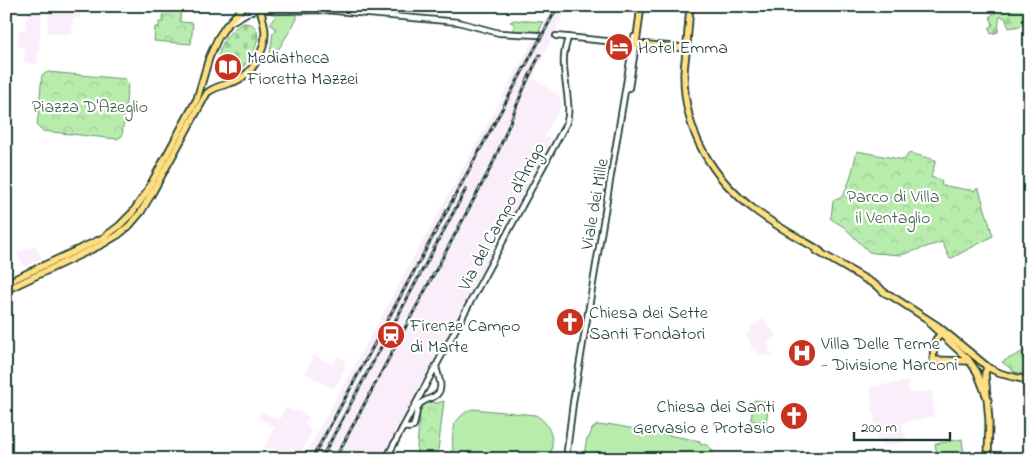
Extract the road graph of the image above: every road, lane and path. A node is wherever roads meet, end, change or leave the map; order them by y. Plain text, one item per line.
1 (244, 6) edge
2 (641, 6) edge
3 (690, 6) edge
4 (263, 7) edge
5 (226, 26) junction
6 (538, 34) dead end
7 (556, 36) dead end
8 (568, 37) junction
9 (635, 44) junction
10 (686, 48) junction
11 (6, 283) edge
12 (6, 290) edge
13 (932, 324) junction
14 (940, 334) junction
15 (948, 334) junction
16 (969, 361) junction
17 (437, 364) junction
18 (985, 364) junction
19 (978, 372) junction
20 (985, 372) junction
21 (1002, 374) junction
22 (1030, 382) edge
23 (988, 400) junction
24 (406, 422) junction
25 (408, 428) junction
26 (402, 429) junction
27 (386, 459) edge
28 (566, 459) edge
29 (988, 459) edge

1 - 5 main road
2 - 9 main road, Viale dei Mille
3 - 10 main road
4 - 5 street
4 - 6 street
4 - 12 main road
5 - 11 main road
7 - 8 street
8 - 9 street
8 - 17 street, Via del Campo d'Arrigo
9 - 10 main road
9 - 28 street, Viale dei Mille
10 - 13 main road
13 - 14 main road
13 - 15 main road
14 - 15 main road
14 - 16 main road
14 - 16 main road
15 - 18 main road
16 - 19 main road
17 - 24 street, Via del Campo d'Arrigo
17 - 25 street, Via del Campo d'Arrigo
18 - 20 main road
18 - 21 main road
19 - 20 main road
19 - 23 main road
20 - 21 main road
20 - 23 main road
21 - 22 main road
23 - 29 main road
24 - 25 street
24 - 26 street
25 - 26 street
26 - 27 street

